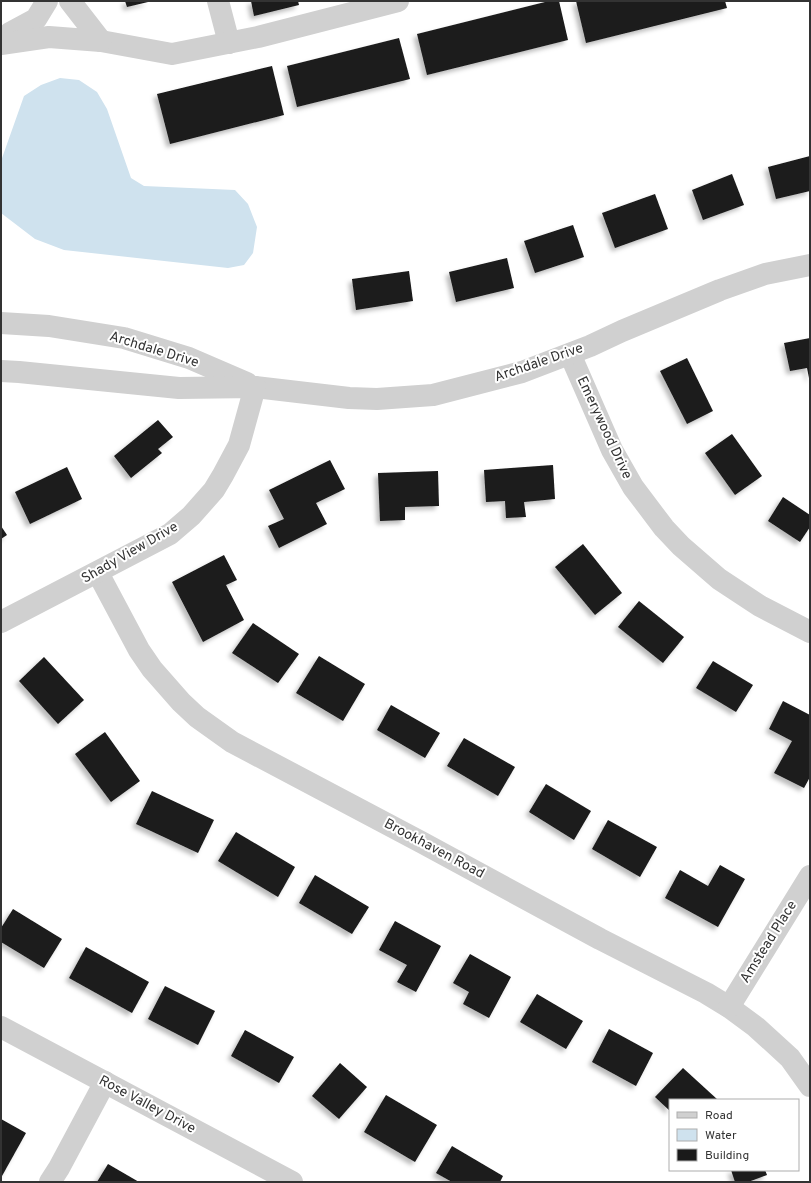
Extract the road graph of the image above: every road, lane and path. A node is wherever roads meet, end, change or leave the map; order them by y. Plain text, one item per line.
1 (47, 1) edge
2 (70, 1) edge
3 (218, 1) edge
4 (398, 1) edge
5 (354, 6) edge
6 (101, 41) junction
7 (1, 43) edge
8 (228, 43) junction
9 (810, 265) edge
10 (1, 323) edge
11 (570, 354) junction
12 (1, 371) edge
13 (255, 386) junction
14 (98, 572) junction
15 (1, 622) edge
16 (810, 632) edge
17 (810, 876) edge
18 (729, 1007) junction
19 (1, 1027) edge
20 (104, 1082) junction
21 (810, 1086) edge
22 (50, 1182) edge
23 (292, 1182) edge

1 - 7 street
2 - 6 street
3 - 8 street
4 - 5 street
5 - 8 street
6 - 7 street
6 - 8 street
9 - 11 street, Archdale Drive
10 - 13 street, Archdale Drive
11 - 13 street, Archdale Drive
11 - 16 street, Emerywood Drive
12 - 13 street, Archdale Drive
13 - 14 street, Shady View Drive
14 - 15 street, Shady View Drive
14 - 18 street, Brookhaven Road
17 - 18 street, Amstead Place
18 - 21 street, Brookhaven Road
19 - 20 street, Rose Valley Drive
20 - 22 street
20 - 23 street, Rose Valley Drive

